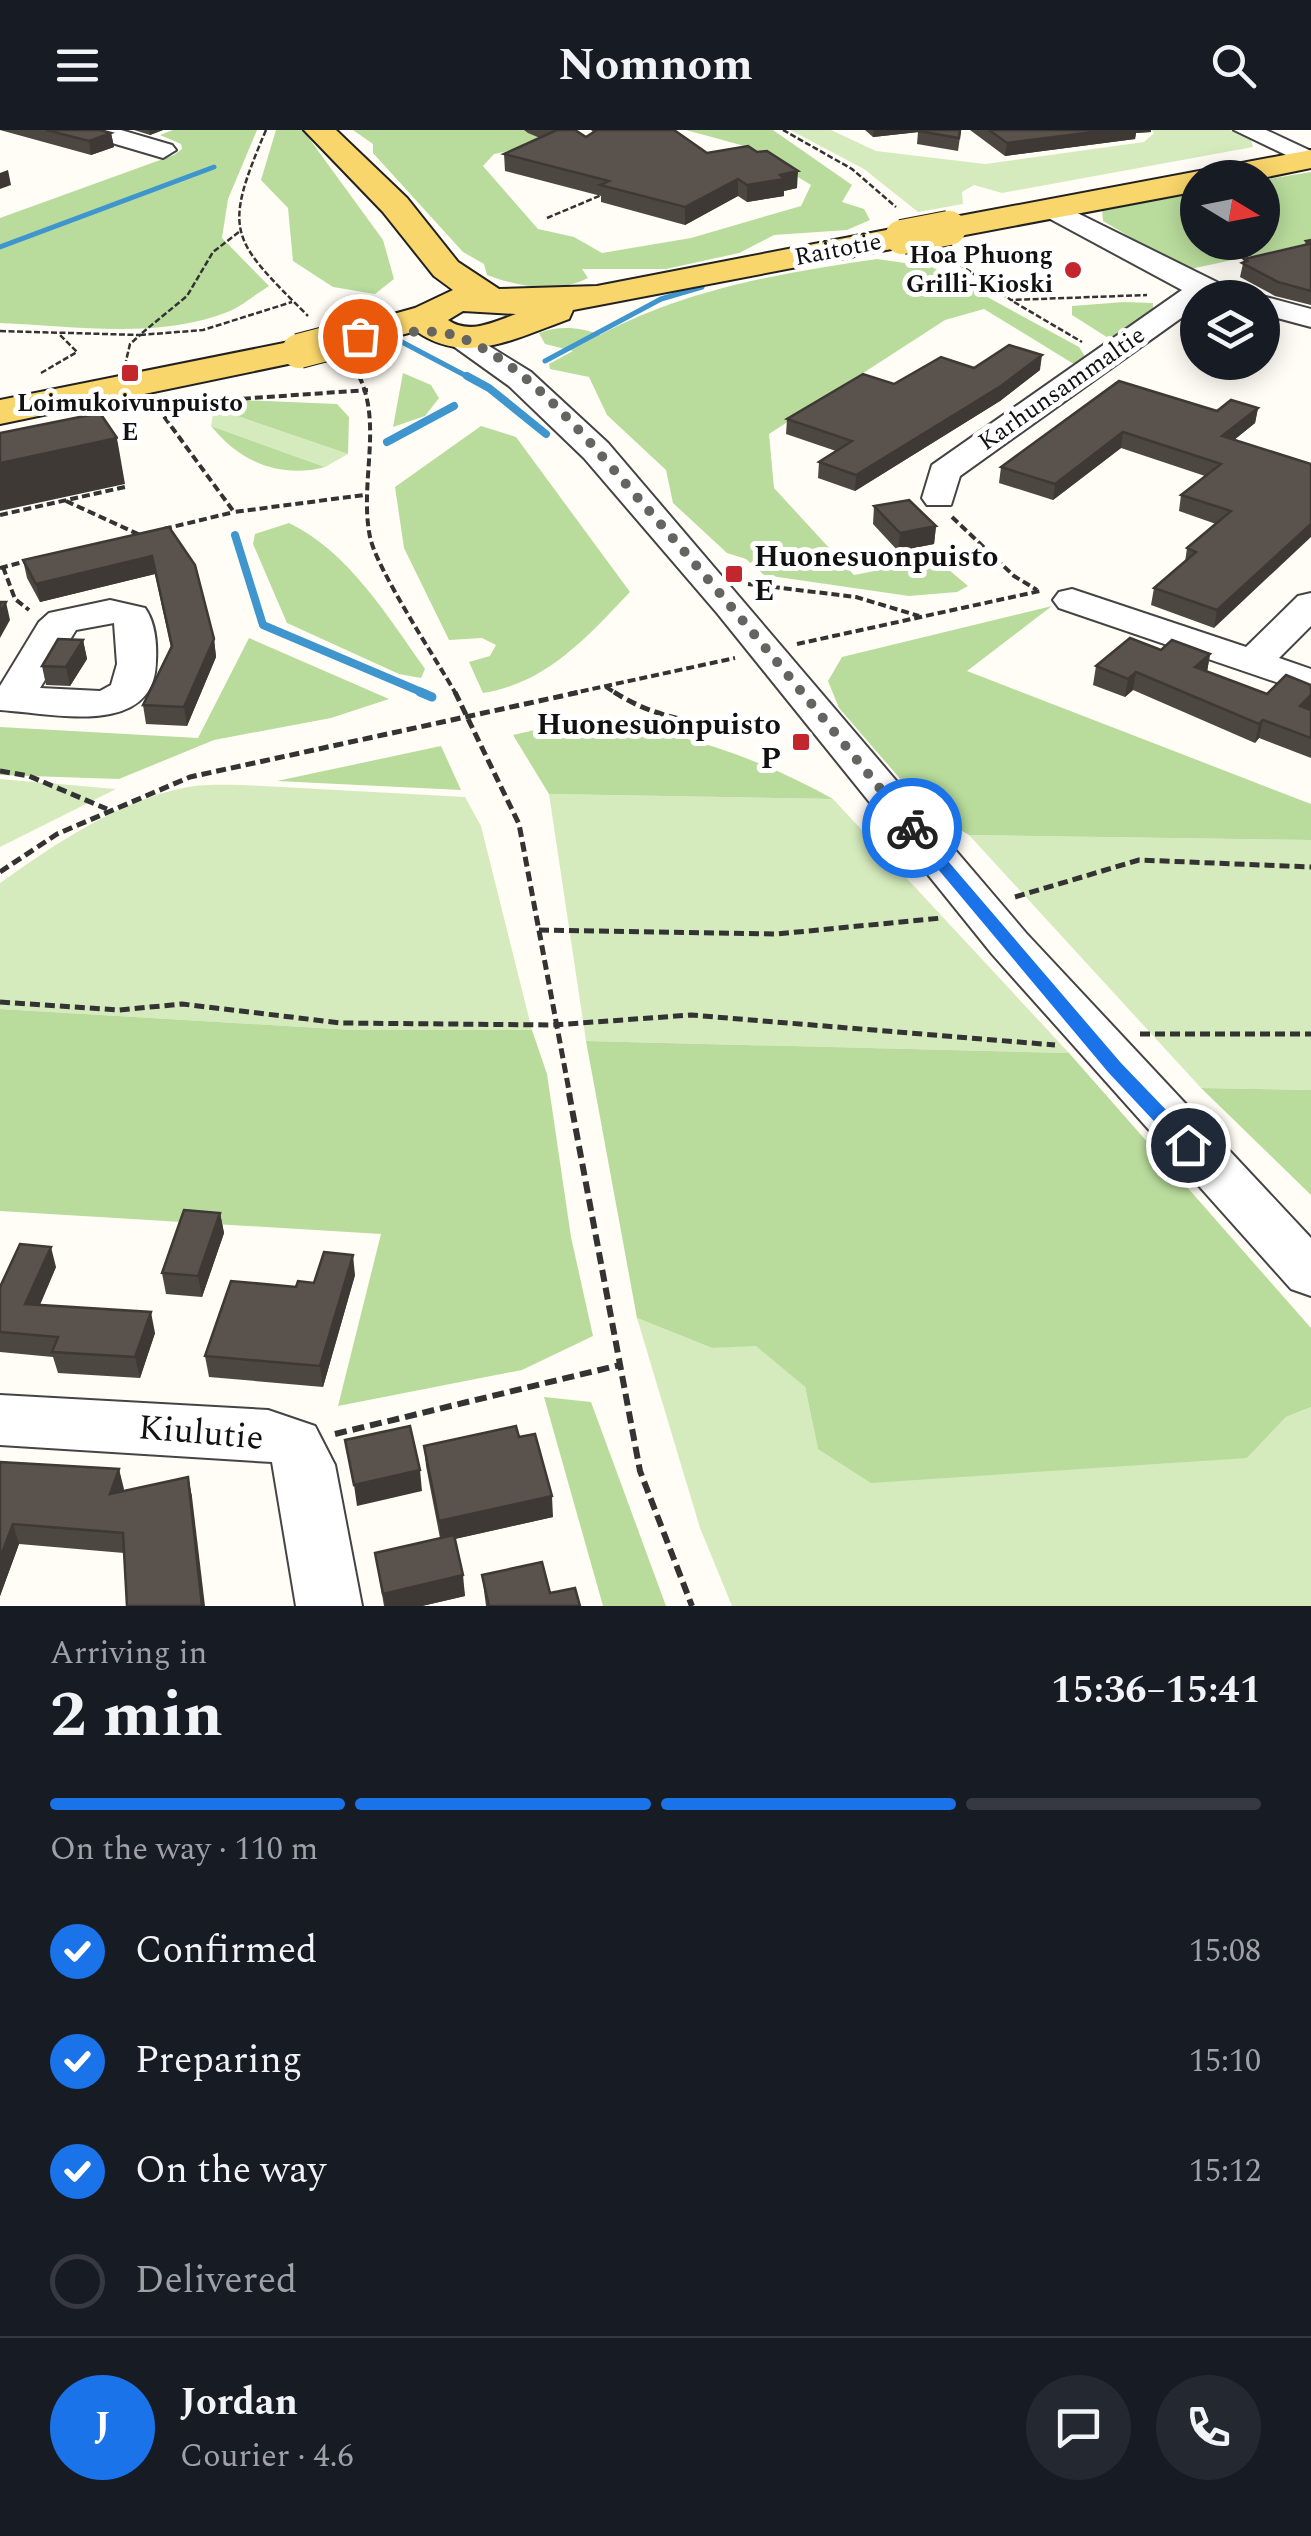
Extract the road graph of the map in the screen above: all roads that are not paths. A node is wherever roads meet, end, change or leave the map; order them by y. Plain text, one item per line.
1 (94, 130) edge
2 (319, 130) edge
3 (1246, 130) edge
4 (163, 150) dead end
5 (1310, 160) edge
6 (1280, 166) edge
7 (1180, 184) edge
8 (1051, 208) junction
9 (1180, 283) edge
10 (1180, 305) edge
11 (1280, 310) edge
12 (444, 312) junction
13 (1311, 318) edge
14 (509, 324) junction
15 (0, 412) edge
16 (940, 498) road end
17 (1054, 595) road end
18 (1311, 604) edge
19 (1253, 662) junction
20 (1311, 682) edge
21 (7, 699) edge
22 (1311, 1274) edge
23 (0, 1420) edge
24 (330, 1606) edge

1 - 4 street
2 - 12 main road
3 - 5 street
5 - 6 main road
7 - 8 main road, Raitotie
8 - 9 street
8 - 14 main road, Raitotie, bridge
10 - 16 street, Karhunsammaltie
11 - 13 street
12 - 14 main road, Raitotie
12 - 14 main road
12 - 15 main road, bridge
14 - 22 street
17 - 19 street
18 - 19 street
19 - 20 street
21 - 21 street
23 - 24 street, Kiulutie

